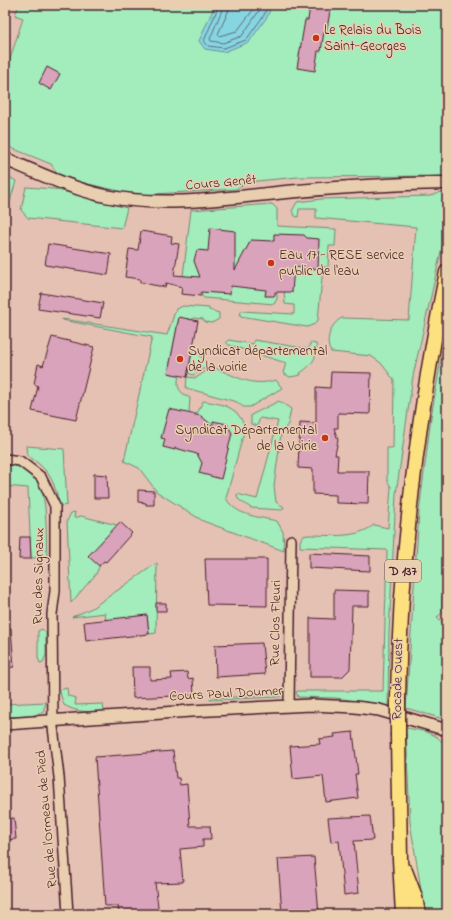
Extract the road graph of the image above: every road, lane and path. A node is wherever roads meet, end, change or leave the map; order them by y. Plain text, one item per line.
1 (5, 160) edge
2 (447, 183) edge
3 (447, 272) edge
4 (5, 459) edge
5 (292, 540) dead end
6 (289, 706) junction
7 (53, 722) junction
8 (5, 724) edge
9 (447, 730) edge
10 (400, 859) junction
11 (68, 914) edge
12 (403, 914) edge
13 (418, 914) edge

1 - 2 main road, Cours Genêt
3 - 10 main road, Rocade Ouest / D 137, bridge
4 - 7 street, Rue des Signaux
5 - 6 street, Rue Clos Fleuri
6 - 7 street, Cours Paul Doumer
6 - 9 street, Cours Paul Doumer
7 - 8 street, Cours Paul Doumer
7 - 11 street, Rue de l'Ormeau de Pied
10 - 12 main road, Rocade Ouest / D 137
10 - 13 main road, D 137

